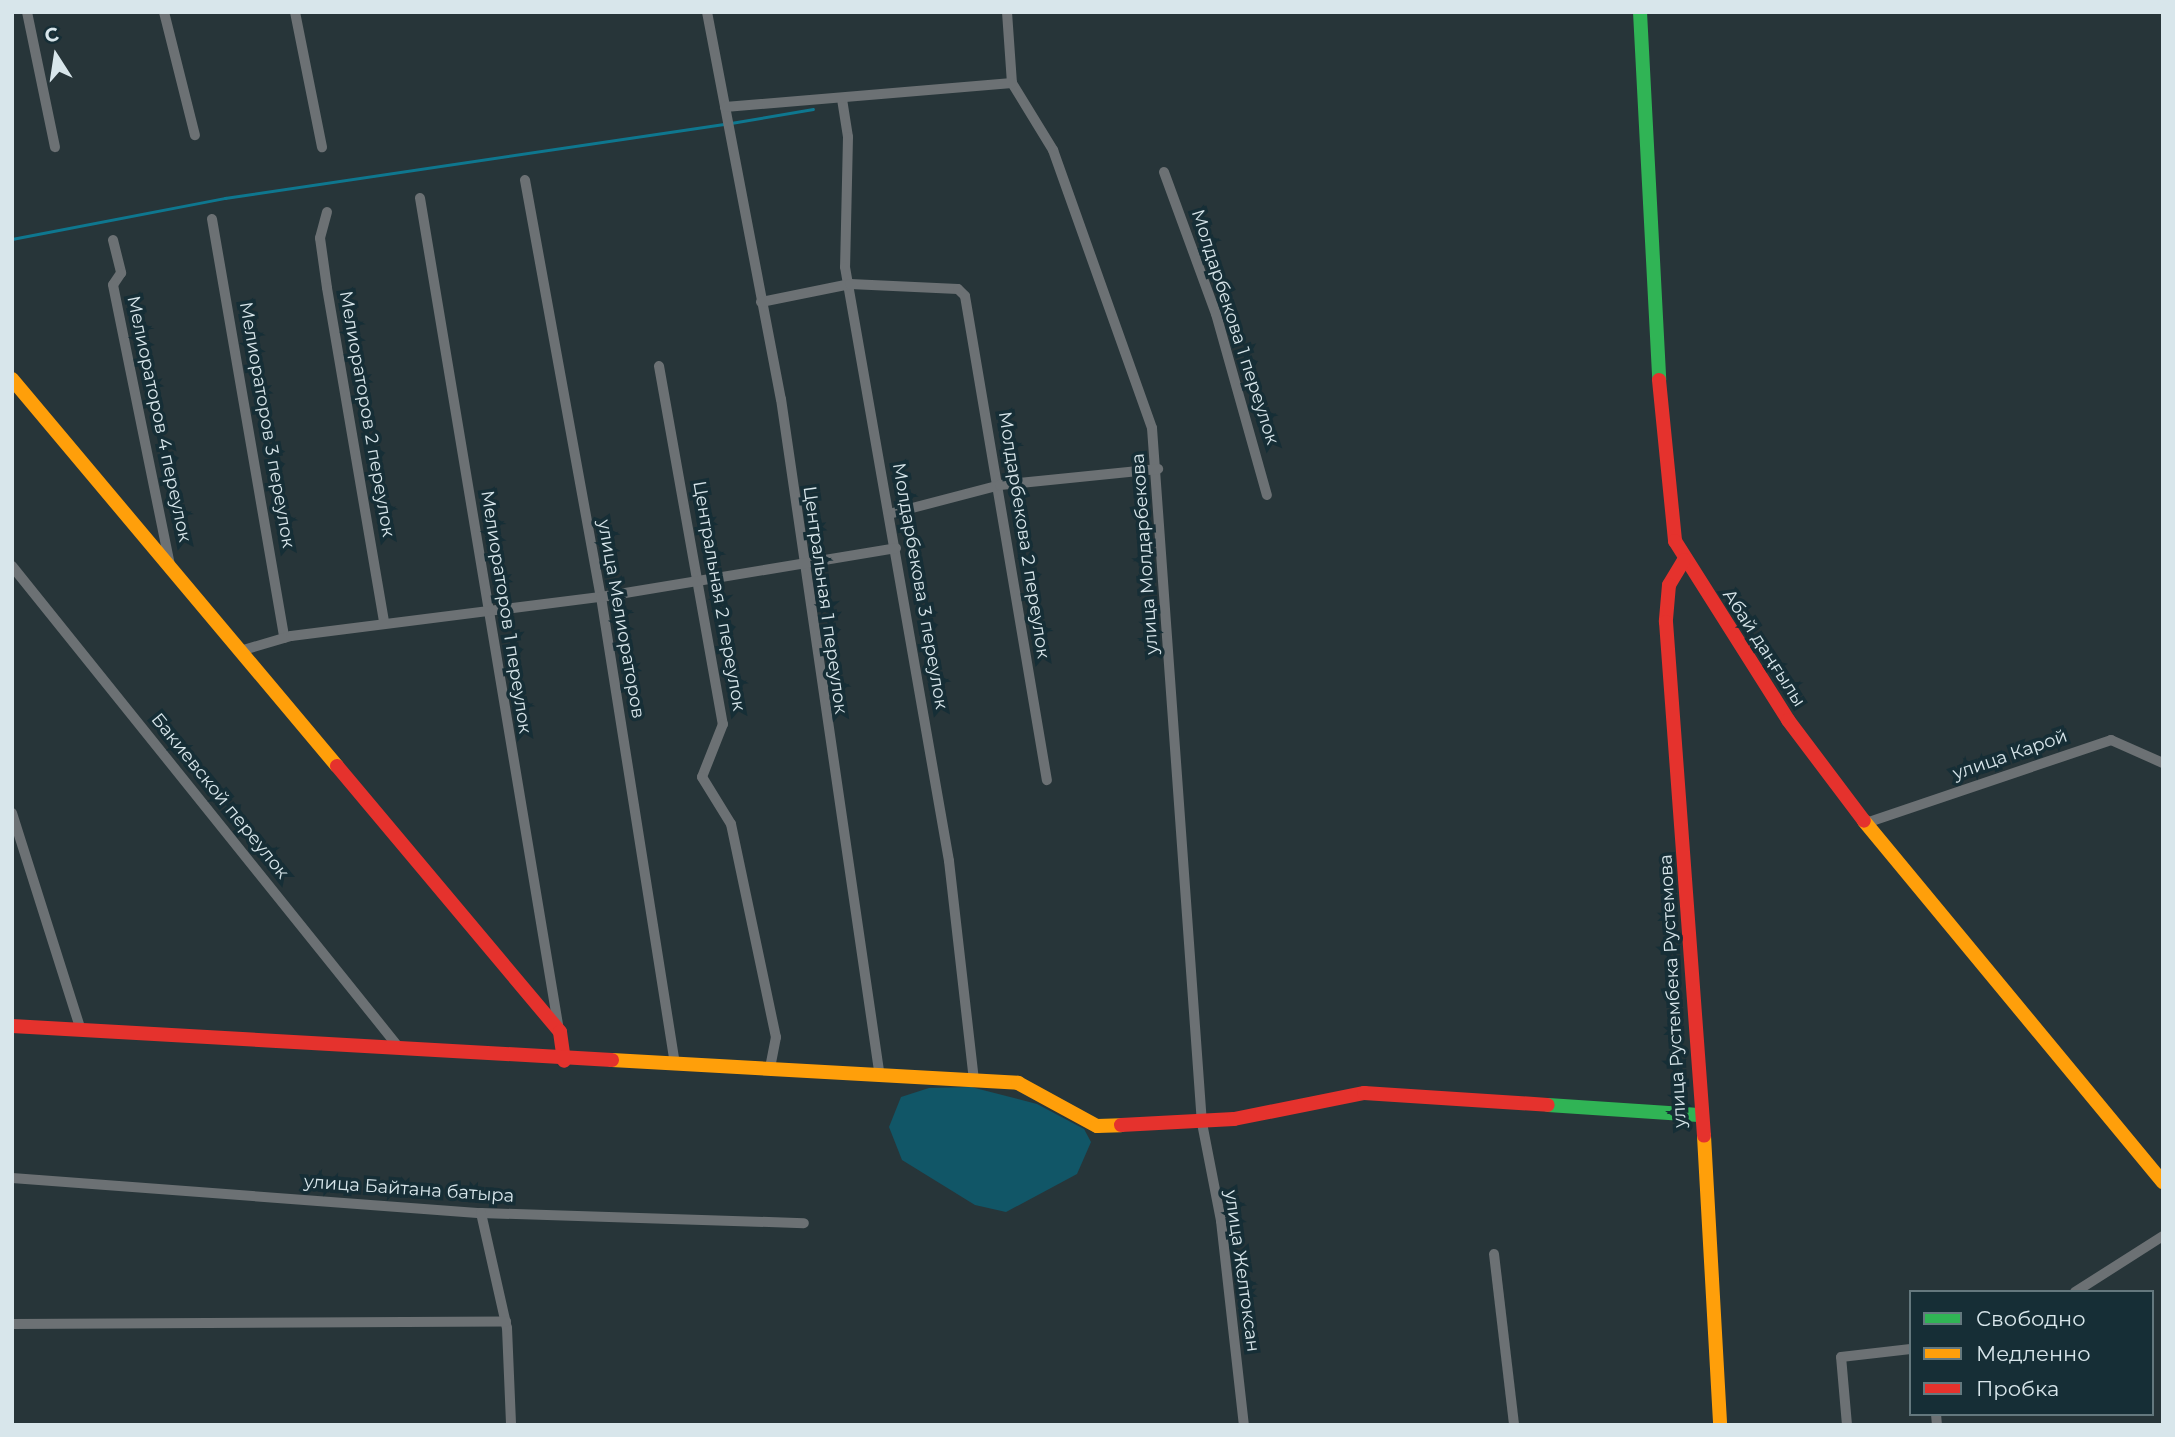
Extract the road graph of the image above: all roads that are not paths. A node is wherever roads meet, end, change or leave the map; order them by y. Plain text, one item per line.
1 (27, 12) edge
2 (164, 12) edge
3 (295, 12) edge
4 (707, 12) edge
5 (1007, 12) edge
6 (1640, 12) edge
7 (1012, 83) junction
8 (842, 99) junction
9 (725, 107) junction
10 (195, 135) dead end
11 (55, 147) dead end
12 (322, 147) dead end
13 (1164, 172) dead end
14 (525, 180) dead end
15 (420, 198) dead end
16 (327, 212) dead end
17 (212, 219) dead end
18 (113, 240) dead end
19 (850, 284) junction
20 (761, 302) junction
21 (659, 366) dead end
22 (12, 379) edge
23 (1158, 469) junction
24 (1000, 485) junction
25 (1267, 495) dead end
26 (889, 514) junction
27 (896, 548) junction
28 (1684, 560) junction
29 (801, 564) junction
30 (12, 566) edge
31 (170, 566) junction
32 (700, 582) junction
33 (601, 597) junction
34 (487, 610) junction
35 (384, 622) junction
36 (284, 638) junction
37 (240, 651) junction
38 (2163, 763) edge
39 (1047, 780) dead end
40 (12, 813) edge
41 (1866, 822) junction
42 (12, 1026) edge
43 (82, 1030) junction
44 (560, 1032) junction
45 (400, 1049) junction
46 (564, 1061) junction
47 (675, 1064) junction
48 (770, 1067) junction
49 (879, 1072) junction
50 (974, 1080) junction
51 (1699, 1115) junction
52 (1202, 1123) junction
53 (12, 1178) edge
54 (2163, 1182) edge
55 (481, 1213) junction
56 (804, 1223) dead end
57 (2163, 1236) edge
58 (1494, 1254) dead end
59 (2078, 1290) edge
60 (506, 1321) junction
61 (12, 1324) edge
62 (1909, 1349) edge
63 (512, 1425) edge
64 (1244, 1425) edge
65 (1514, 1425) edge
66 (1720, 1425) edge
67 (1847, 1425) edge

1 - 11 street
2 - 10 street
3 - 12 street
4 - 9 street, Центральная 1 переулок
5 - 7 street, улица Молдарбекова
6 - 28 street, Абай даңғылы
7 - 8 street
7 - 23 street, улица Молдарбекова
8 - 9 street
8 - 19 street, Молдарбекова 3 переулок
9 - 20 street, Центральная 1 переулок
13 - 25 street, Молдарбекова 1 переулок
14 - 33 street, улица Мелиораторов
15 - 34 street, Мелиораторов 1 переулок
16 - 35 street, Мелиораторов 2 переулок
17 - 36 street, Мелиораторов 3 переулок
18 - 31 street, Мелиораторов 4 переулок
19 - 20 street
19 - 24 street, Молдарбекова 2 переулок
19 - 26 street, Молдарбекова 3 переулок
20 - 29 street, Центральная 1 переулок
21 - 32 street, Центральная 2 переулок
22 - 31 street
23 - 24 street
23 - 52 street, улица Молдарбекова
24 - 26 street
24 - 39 street, Молдарбекова 2 переулок
26 - 27 street, Молдарбекова 3 переулок
27 - 29 street
27 - 50 street, Молдарбекова 3 переулок
28 - 41 street, Абай даңғылы
28 - 51 street, улица Рустембека Рустемова
29 - 32 street
29 - 49 street, Центральная 1 переулок
30 - 45 street, Бакиевской переулок
31 - 37 street
32 - 33 street
32 - 48 street, Центральная 2 переулок
33 - 34 street
33 - 47 street, улица Мелиораторов
34 - 35 street
34 - 44 street, Мелиораторов 1 переулок
35 - 36 street
36 - 37 street
37 - 44 street
38 - 41 street, улица Карой
40 - 43 street
41 - 54 street, Абай даңғылы
42 - 43 street
43 - 45 street
44 - 46 street
45 - 46 street
46 - 47 street
47 - 48 street
48 - 49 street
49 - 50 street
50 - 52 street
51 - 52 street
51 - 66 street, улица Рустембека Рустемова
52 - 64 street, улица Желтоксан
53 - 55 street, улица Байтана батыра
55 - 56 street, улица Байтана батыра
55 - 60 street
57 - 59 street
58 - 65 street
60 - 61 street
60 - 63 street
62 - 67 street

